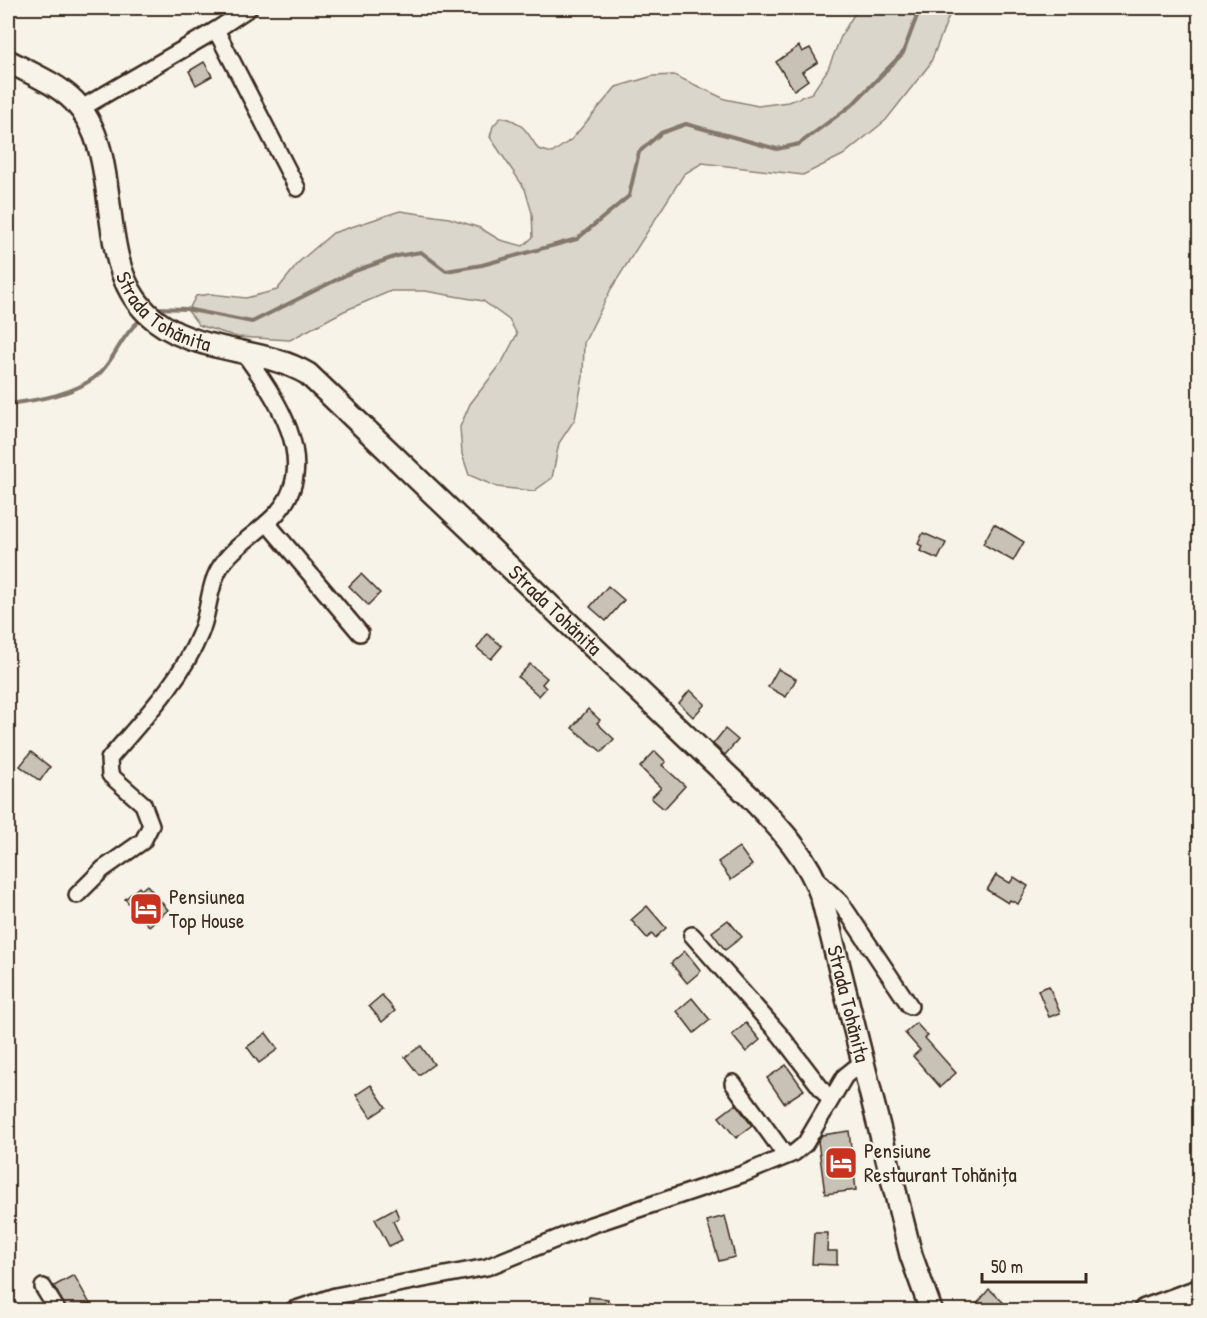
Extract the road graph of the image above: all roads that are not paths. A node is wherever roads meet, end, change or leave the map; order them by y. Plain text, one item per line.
1 (249, 8) edge
2 (216, 30) junction
3 (8, 61) edge
4 (80, 109) junction
5 (297, 188) dead end
6 (243, 352) junction
7 (267, 523) junction
8 (360, 633) dead end
9 (815, 878) junction
10 (77, 895) dead end
11 (692, 935) dead end
12 (910, 1006) dead end
13 (865, 1066) junction
14 (733, 1083) dead end
15 (830, 1100) junction
16 (786, 1156) junction
17 (43, 1287) dead end
18 (1200, 1290) edge
19 (57, 1311) edge
20 (293, 1311) edge
21 (931, 1311) edge
22 (1145, 1311) edge

1 - 2 street
2 - 4 street
2 - 5 street
3 - 4 main road, Strada Tohănița
4 - 6 main road, Strada Tohănița
6 - 7 street
6 - 9 main road, Strada Tohănița
7 - 8 street
7 - 10 street
9 - 12 street
9 - 13 main road, Strada Tohănița
11 - 15 street
13 - 15 street
13 - 21 main road, Strada Tohănița
14 - 16 street
15 - 16 street
16 - 20 street
17 - 19 street
18 - 22 main road

